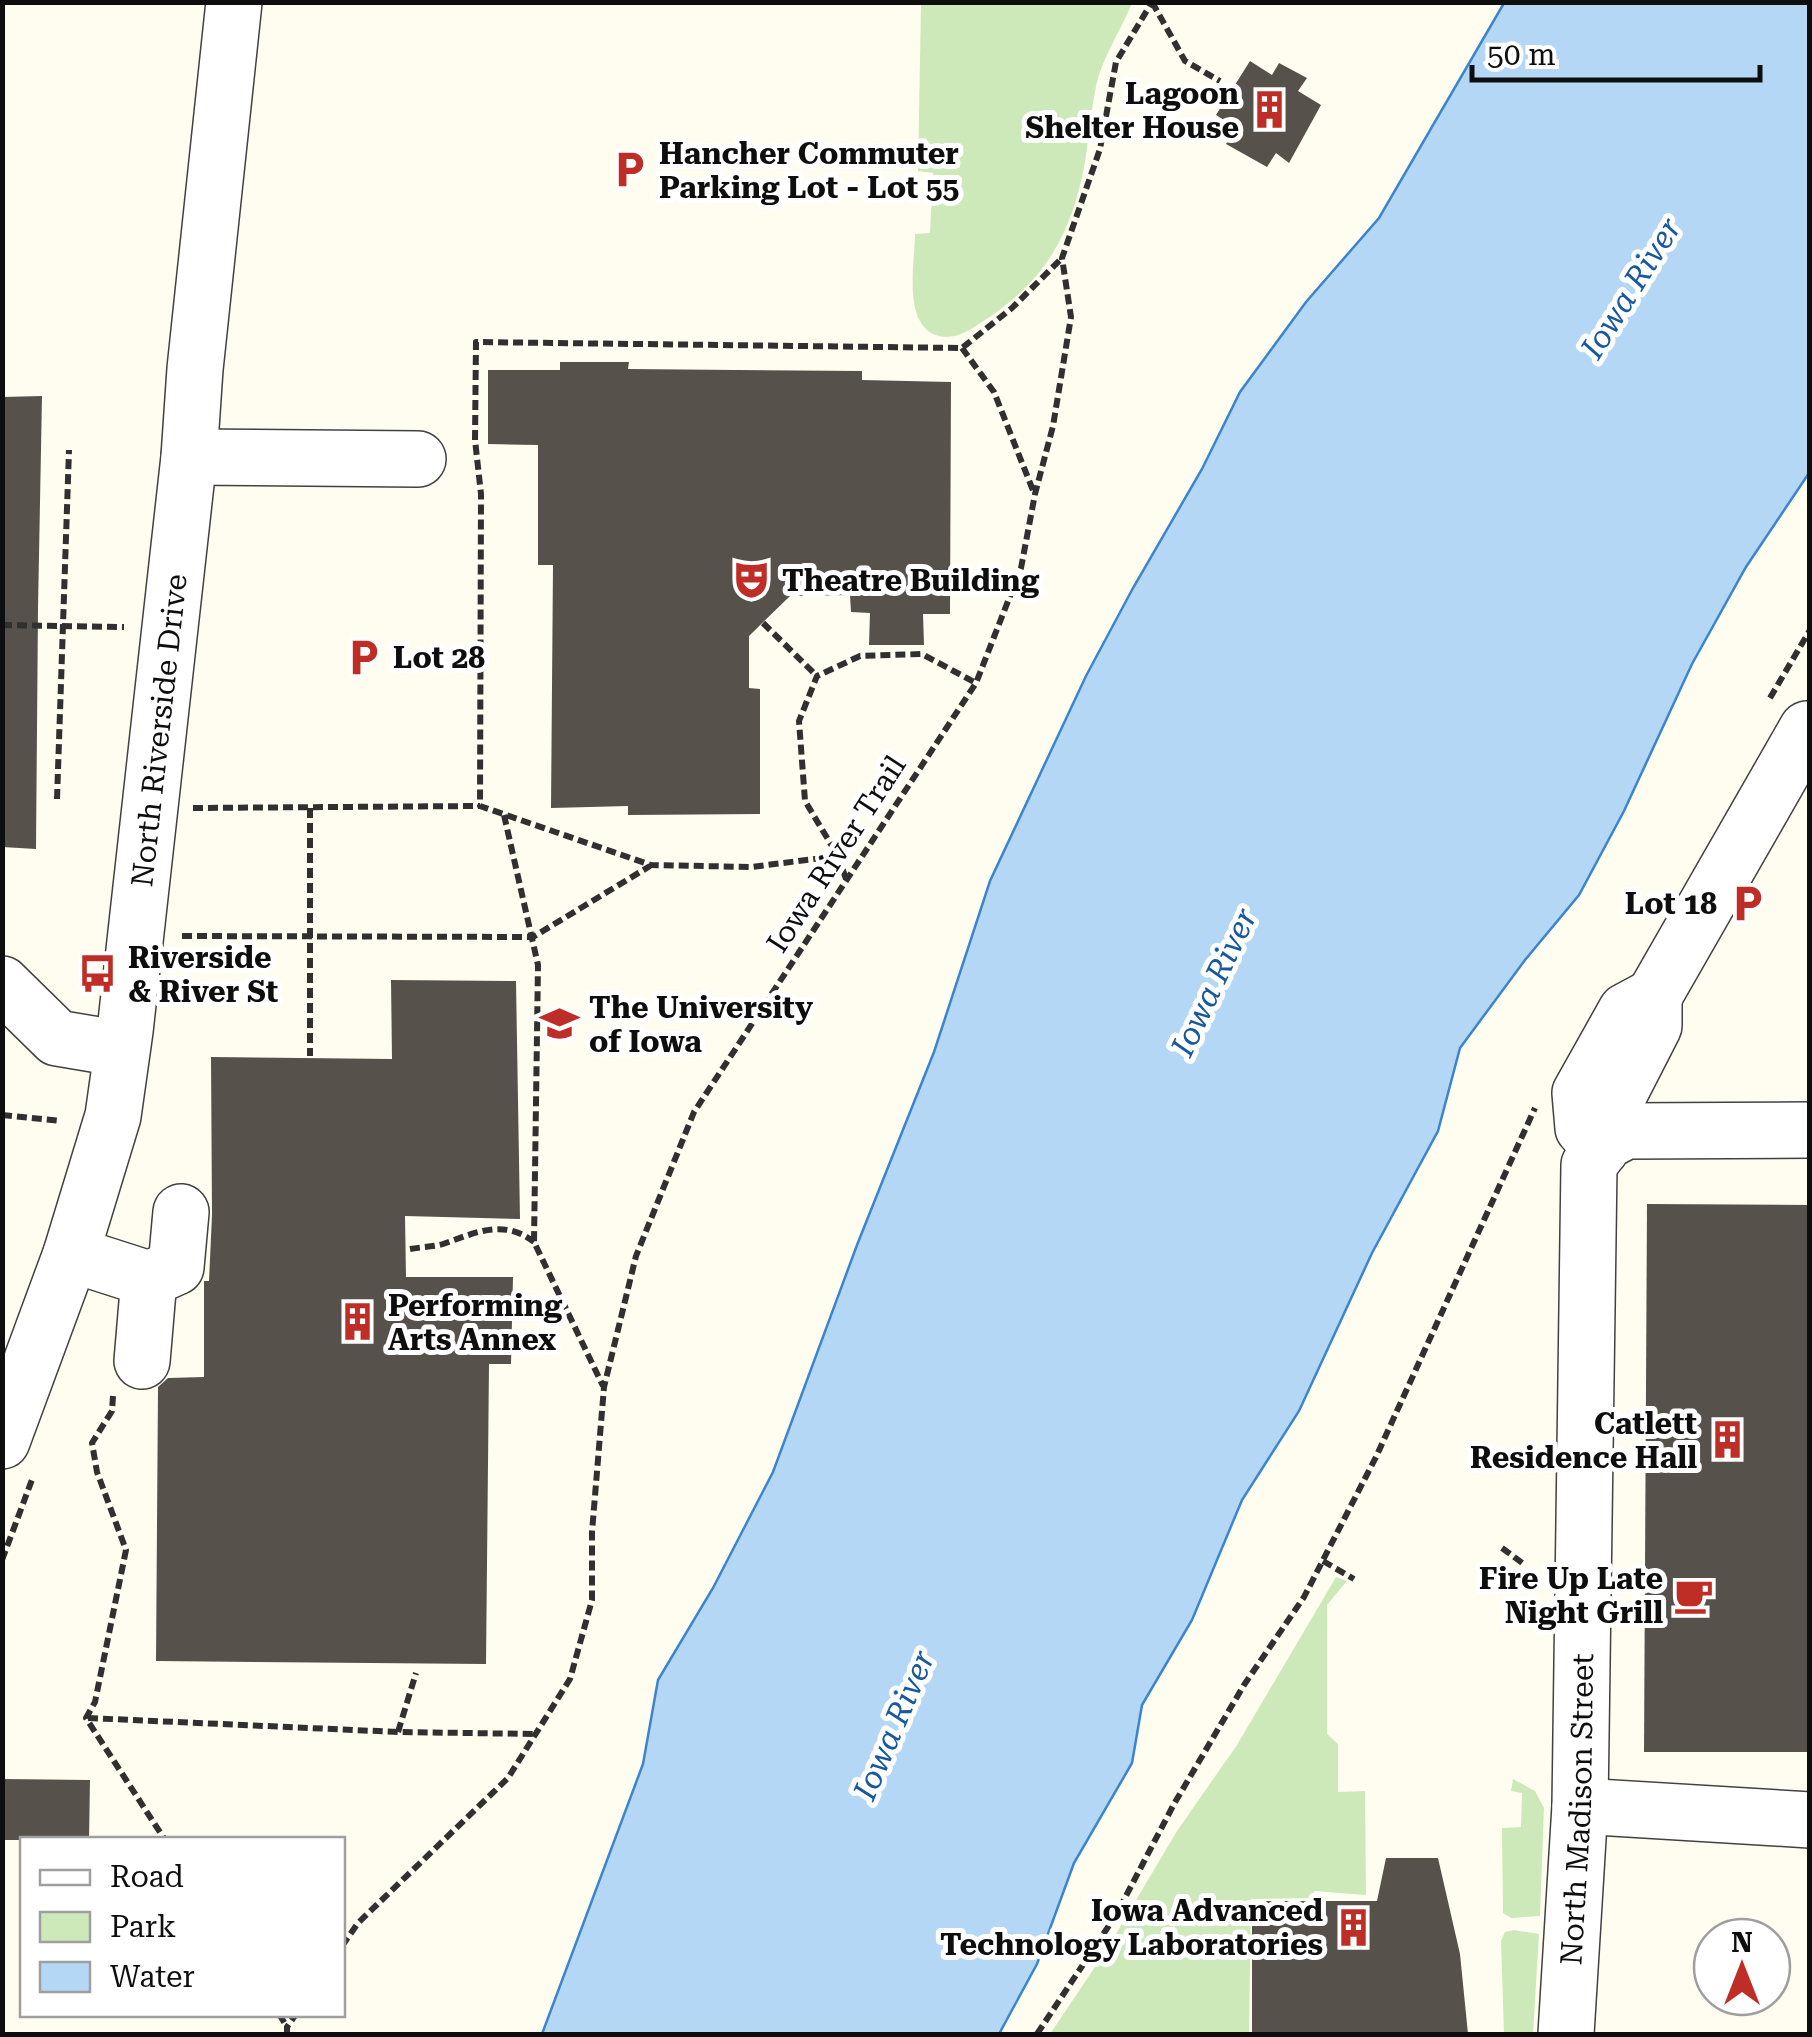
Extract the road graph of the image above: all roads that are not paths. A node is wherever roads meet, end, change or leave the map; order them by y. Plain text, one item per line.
1 (234, 2) edge
2 (189, 457) junction
3 (418, 459) dead end
4 (1808, 729) edge
5 (2, 984) edge
6 (122, 1049) junction
7 (1810, 1130) edge
8 (1577, 1138) junction
9 (180, 1212) dead end
10 (71, 1254) junction
11 (149, 1279) junction
12 (128, 1371) road end
13 (2, 1442) edge
14 (1580, 1806) junction
15 (1810, 1820) edge
16 (1566, 2034) edge

1 - 2 street, North Riverside Drive
2 - 3 street
2 - 6 street, North Riverside Drive
4 - 8 street
5 - 6 street
6 - 10 street, North Riverside Drive
7 - 8 street
8 - 14 street, North Madison Street
9 - 11 street
10 - 11 street
10 - 13 street, North Riverside Drive
11 - 12 street
14 - 15 street
14 - 16 street, North Madison Street

